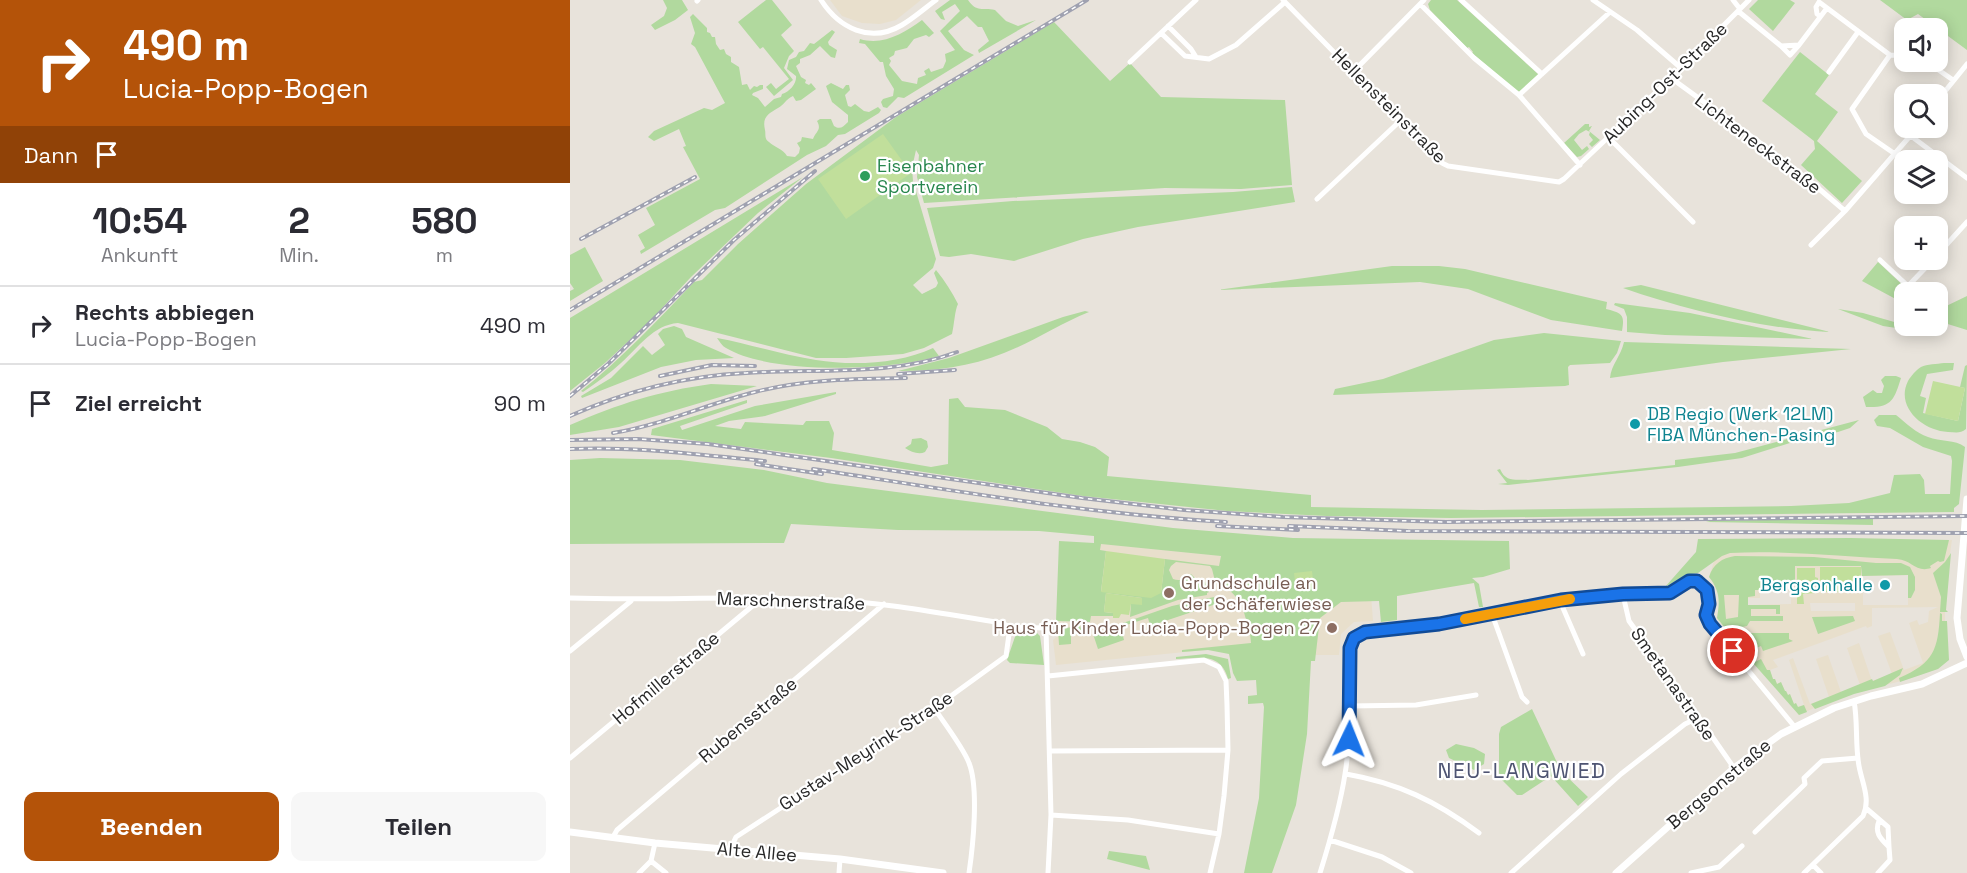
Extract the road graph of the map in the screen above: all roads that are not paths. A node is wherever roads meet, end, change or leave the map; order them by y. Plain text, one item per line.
1 (821, 0) edge
2 (936, 0) edge
3 (1196, 0) edge
4 (1461, 0) edge
5 (1593, 0) edge
6 (1733, 0) edge
7 (1749, 0) edge
8 (1284, 1) edge
9 (1422, 2) edge
10 (1827, 8) junction
11 (1739, 10) junction
12 (1610, 12) junction
13 (1820, 16) junction
14 (1168, 27) junction
15 (1858, 32) junction
16 (1161, 33) junction
17 (1799, 45) junction
18 (1780, 46) junction
19 (1890, 55) junction
20 (1894, 55) edge
21 (1196, 57) junction
22 (1130, 62) dead end
23 (1967, 64) edge
24 (1682, 68) junction
25 (1353, 72) junction
26 (1829, 72) dead end
27 (1941, 72) edge
28 (1542, 74) junction
29 (1671, 78) junction
30 (1953, 80) junction
31 (1948, 87) edge
32 (1519, 95) junction
33 (1401, 120) junction
34 (1609, 138) junction
35 (1909, 138) edge
36 (1914, 138) edge
37 (1899, 150) edge
38 (1894, 153) edge
39 (1894, 155) edge
40 (1580, 165) junction
41 (1967, 178) edge
42 (1317, 199) dead end
43 (1845, 211) junction
44 (1694, 222) dead end
45 (1967, 222) edge
46 (1948, 243) edge
47 (1811, 245) dead end
48 (1880, 260) dead end
49 (1923, 270) edge
50 (1967, 500) edge
51 (1623, 594) junction
52 (570, 598) edge
53 (762, 598) junction
54 (632, 600) junction
55 (1561, 600) junction
56 (884, 604) junction
57 (1492, 614) junction
58 (1010, 627) junction
59 (570, 651) edge
60 (1583, 654) dead end
61 (1967, 657) edge
62 (1967, 663) edge
63 (1048, 676) junction
64 (1476, 695) dead end
65 (1854, 701) junction
66 (1527, 702) dead end
67 (1350, 706) junction
68 (934, 708) junction
69 (1698, 718) junction
70 (1794, 726) junction
71 (1228, 750) junction
72 (1050, 751) junction
73 (570, 758) edge
74 (1858, 758) junction
75 (1734, 768) junction
76 (1346, 774) junction
77 (1867, 809) junction
78 (1051, 815) junction
79 (1879, 821) junction
80 (570, 832) edge
81 (1755, 832) dead end
82 (1479, 833) dead end
83 (1219, 834) junction
84 (613, 837) junction
85 (1330, 840) junction
86 (655, 843) junction
87 (1742, 846) dead end
88 (1889, 847) junction
89 (730, 850) junction
90 (840, 858) junction
91 (651, 861) junction
92 (1813, 865) junction
93 (639, 873) edge
94 (666, 873) edge
95 (838, 873) edge
96 (943, 873) edge
97 (969, 873) edge
98 (1048, 873) edge
99 (1209, 873) edge
100 (1320, 873) edge
101 (1411, 873) edge
102 (1510, 873) edge
103 (1616, 873) edge
104 (1691, 873) edge
105 (1804, 873) edge
106 (1821, 873) edge
107 (1878, 873) edge

1 - 2 street
3 - 14 street
4 - 28 street
5 - 12 street
6 - 11 street
7 - 11 street, Aubing-Ost-Straße
8 - 21 street
8 - 25 street, Hellensteinstraße
9 - 25 street
9 - 32 street
10 - 13 street
10 - 13 street
10 - 15 street
11 - 18 street
11 - 24 street, Aubing-Ost-Straße
12 - 24 street
12 - 28 street
13 - 17 street
14 - 16 street
14 - 21 street
15 - 19 street
15 - 26 street
16 - 21 street
16 - 22 street
17 - 18 street
17 - 18 street
19 - 20 street
19 - 38 street
23 - 30 street
24 - 29 street, Aubing-Ost-Straße
25 - 33 street, Hellensteinstraße
27 - 30 street
28 - 32 street
29 - 34 street, Aubing-Ost-Straße
29 - 43 street, Lichteneckstraße
30 - 31 street
32 - 40 street
33 - 40 street, Hellensteinstraße
33 - 42 street
34 - 40 street, Aubing-Ost-Straße
34 - 44 street
35 - 37 street
36 - 41 street
39 - 43 street
43 - 47 street
45 - 46 street
48 - 49 street
50 - 61 street
51 - 55 street
51 - 69 street, Smetanastraße
51 - 70 street
52 - 54 street, Marschnerstraße
53 - 54 street, Marschnerstraße
53 - 56 street, Marschnerstraße
53 - 73 street, Hofmillerstraße
54 - 59 street
55 - 57 street
55 - 60 street
56 - 58 street, Marschnerstraße
56 - 84 street, Rubensstraße
57 - 66 street
57 - 67 street
58 - 63 street, Marschnerstraße
58 - 68 street, Gustav-Meyrink-Straße
62 - 65 street, Bergsonstraße
63 - 71 street
63 - 72 street
64 - 67 street
65 - 70 street, Bergsonstraße
65 - 74 street
67 - 76 street
68 - 89 street, Gustav-Meyrink-Straße
68 - 97 street
69 - 75 street, Smetanastraße
69 - 102 street
70 - 75 street, Bergsonstraße
71 - 72 street
71 - 83 street
72 - 78 street
74 - 77 street
74 - 81 street
75 - 103 street, Bergsonstraße
76 - 82 street
76 - 85 street
77 - 79 street
77 - 92 street
78 - 83 street
78 - 98 street
79 - 88 street
79 - 88 street
80 - 84 street, Alte Allee
83 - 99 street
84 - 86 street, Alte Allee
85 - 100 street
85 - 101 street
86 - 89 street, Alte Allee
86 - 91 street
87 - 104 street
88 - 107 street
89 - 90 street, Alte Allee
90 - 95 street
90 - 96 street, Alte Allee
91 - 93 street
91 - 94 street
92 - 105 street
92 - 106 street

